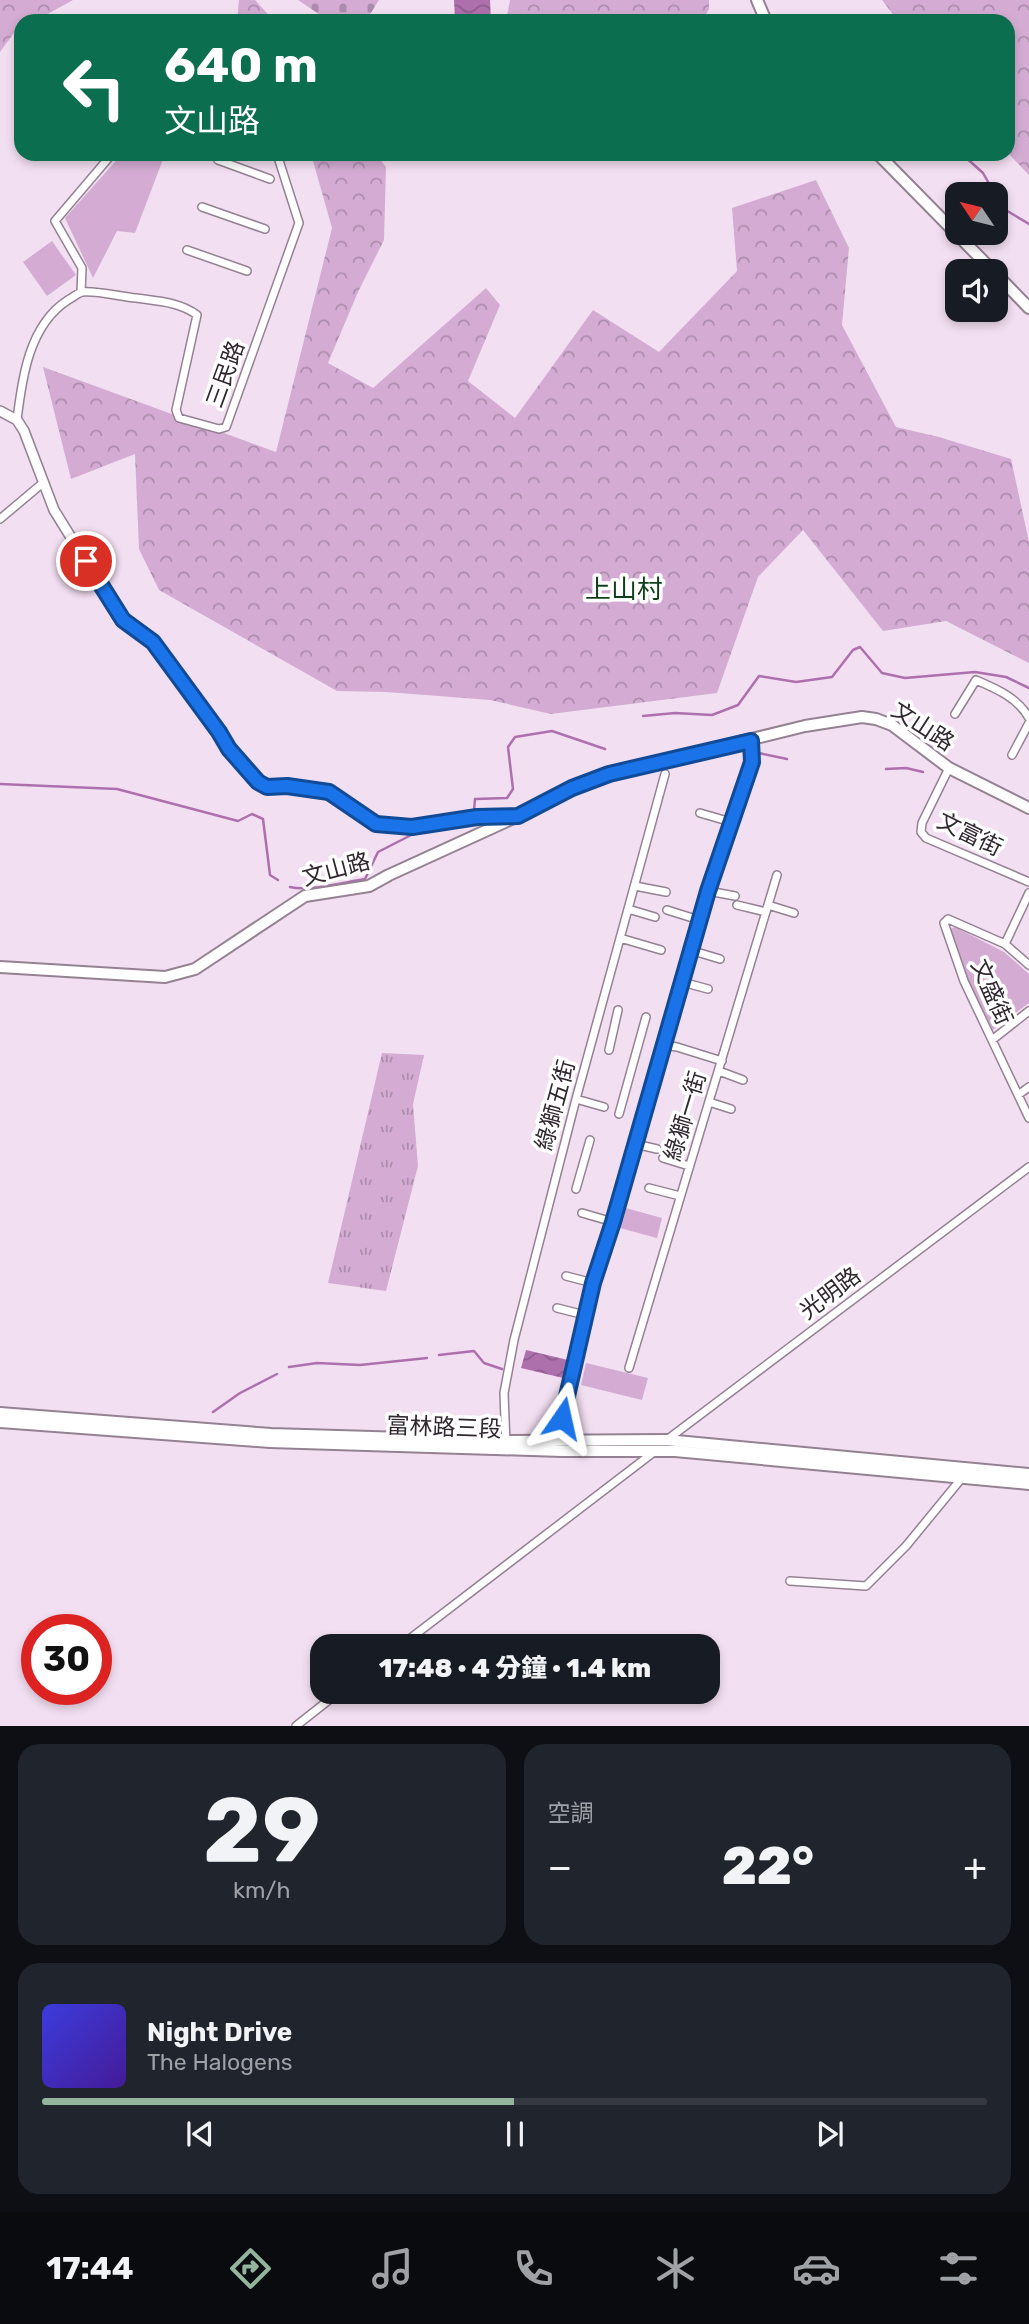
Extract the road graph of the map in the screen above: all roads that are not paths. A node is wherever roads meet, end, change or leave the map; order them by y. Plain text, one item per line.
1 (105, 161) edge
2 (221, 161) edge
3 (279, 161) edge
4 (885, 161) edge
5 (270, 179) dead end
6 (202, 207) dead end
7 (265, 229) dead end
8 (187, 250) dead end
9 (980, 259) edge
10 (247, 271) dead end
11 (1008, 287) edge
12 (81, 292) junction
13 (1029, 308) edge
14 (0, 411) edge
15 (18, 420) junction
16 (44, 482) junction
17 (0, 519) edge
18 (955, 714) dead end
19 (1029, 721) edge
20 (751, 741) junction
21 (1012, 755) dead end
22 (949, 768) junction
23 (665, 774) dead end
24 (1029, 808) edge
25 (700, 813) dead end
26 (518, 816) junction
27 (731, 822) junction
28 (777, 875) dead end
29 (1029, 882) edge
30 (635, 886) junction
31 (708, 891) junction
32 (666, 892) dead end
33 (1029, 893) edge
34 (735, 896) dead end
35 (737, 905) dead end
36 (628, 909) junction
37 (767, 909) junction
38 (667, 910) dead end
39 (794, 914) dead end
40 (655, 917) dead end
41 (699, 920) junction
42 (620, 939) junction
43 (1005, 944) junction
44 (661, 950) dead end
45 (690, 950) junction
46 (720, 959) dead end
47 (1029, 965) edge
48 (0, 967) edge
49 (682, 982) junction
50 (708, 989) dead end
51 (618, 1010) dead end
52 (1029, 1011) edge
53 (646, 1017) dead end
54 (992, 1040) junction
55 (664, 1045) junction
56 (609, 1050) dead end
57 (722, 1061) junction
58 (719, 1071) junction
59 (743, 1080) dead end
60 (1029, 1087) edge
61 (1018, 1095) junction
62 (576, 1099) junction
63 (709, 1102) junction
64 (604, 1108) dead end
65 (731, 1110) dead end
66 (619, 1114) dead end
67 (1029, 1118) edge
68 (590, 1140) dead end
69 (635, 1144) junction
70 (657, 1149) dead end
71 (663, 1158) dead end
72 (690, 1166) junction
73 (1029, 1167) edge
74 (649, 1188) dead end
75 (576, 1189) dead end
76 (680, 1196) junction
77 (582, 1213) dead end
78 (613, 1222) junction
79 (566, 1276) dead end
80 (593, 1283) junction
81 (557, 1308) dead end
82 (585, 1315) junction
83 (629, 1368) dead end
84 (0, 1413) edge
85 (25, 1419) junction
86 (0, 1422) edge
87 (666, 1440) junction
88 (558, 1441) junction
89 (506, 1445) junction
90 (655, 1451) junction
91 (1029, 1474) edge
92 (961, 1479) junction
93 (1029, 1484) edge
94 (790, 1581) dead end
95 (416, 1634) edge
96 (324, 1704) edge
97 (296, 1726) edge

1 - 12 street
2 - 5 street
3 - 12 street, 三民路
4 - 9 main road
6 - 7 street
8 - 10 street
11 - 13 main road
12 - 15 street
14 - 15 street
15 - 16 street
16 - 17 street
16 - 26 street
18 - 19 street
19 - 21 street
20 - 22 main road, 文山路
20 - 26 main road, 文山路
20 - 27 street
22 - 24 main road, 文山路
22 - 29 street, 文富街
23 - 30 street, 綠獅五街
25 - 27 street
26 - 48 main road, 文山路
27 - 31 street
28 - 37 street, 綠獅一街
30 - 32 street
30 - 36 street, 綠獅五街
31 - 34 street
31 - 41 street
33 - 43 street
35 - 37 street
36 - 40 street
36 - 42 street, 綠獅五街
37 - 39 street
37 - 57 street, 綠獅一街
38 - 41 street
41 - 45 street
42 - 44 street
42 - 62 street, 綠獅五街
43 - 47 street
43 - 54 street, 文盛街
45 - 46 street
45 - 49 street
49 - 50 street
49 - 55 street
51 - 56 street
52 - 54 street
53 - 66 street
54 - 61 street, 文盛街
55 - 57 street
55 - 69 street
57 - 58 street, 綠獅一街
58 - 59 street
58 - 63 street, 綠獅一街
60 - 61 street
61 - 67 street, 文盛街
62 - 64 street
62 - 89 street, 綠獅五街
63 - 65 street
63 - 72 street, 綠獅一街
68 - 75 street
69 - 70 street
69 - 78 street
71 - 72 street
72 - 76 street, 綠獅一街
73 - 87 street, 光明路
74 - 76 street
76 - 83 street, 綠獅一街
77 - 78 street
78 - 80 street
79 - 80 street
80 - 82 street
81 - 82 street
82 - 88 street
84 - 85 main road
85 - 86 main road
85 - 89 main road, 富林路三段
87 - 88 main road, 富林路三段
87 - 90 street, 光明路
87 - 91 main road, 富林路三段
88 - 89 main road, 富林路三段
89 - 90 main road, 富林路三段
90 - 92 main road, 富林路三段
90 - 95 street, 光明路
92 - 93 main road, 富林路三段
92 - 94 street
96 - 97 street

